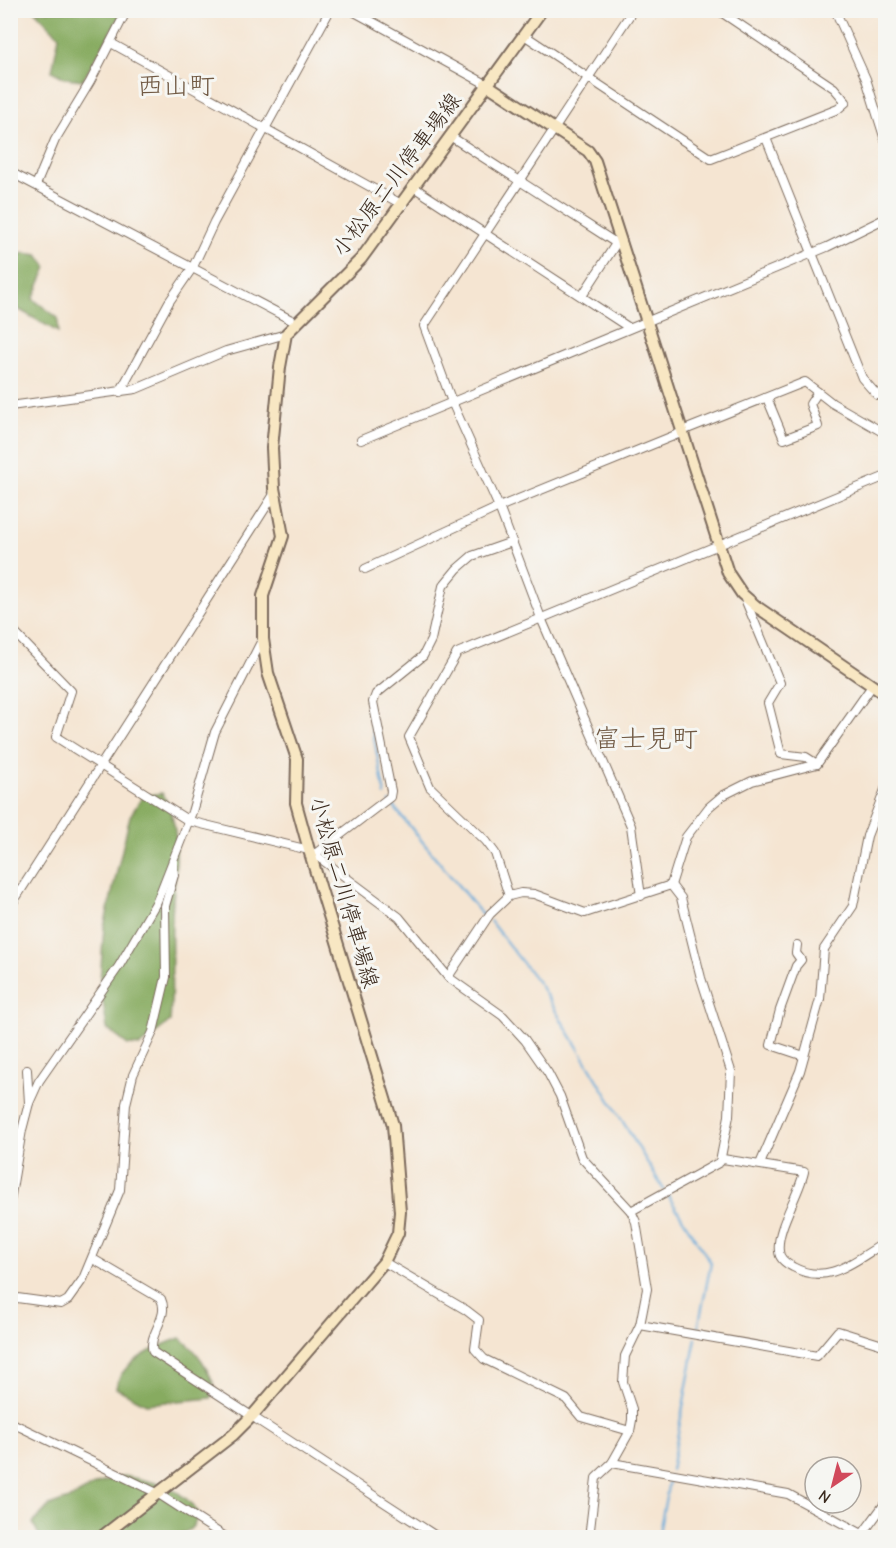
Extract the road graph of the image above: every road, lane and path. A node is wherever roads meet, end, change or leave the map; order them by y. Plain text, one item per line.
1 (127, 10) edge
2 (330, 10) edge
3 (351, 10) edge
4 (542, 10) edge
5 (633, 10) edge
6 (718, 10) edge
7 (835, 10) edge
8 (524, 35) junction
9 (111, 43) junction
10 (590, 77) junction
11 (486, 84) junction
12 (266, 128) junction
13 (555, 129) junction
14 (450, 136) junction
15 (766, 138) junction
16 (885, 143) edge
17 (10, 172) edge
18 (521, 181) junction
19 (36, 184) junction
20 (415, 188) junction
21 (403, 205) junction
22 (885, 218) edge
23 (487, 233) junction
24 (618, 241) junction
25 (811, 252) junction
26 (193, 267) junction
27 (582, 296) junction
28 (646, 321) junction
29 (297, 323) junction
30 (628, 327) junction
31 (286, 334) junction
32 (120, 392) junction
33 (818, 393) junction
34 (885, 394) edge
35 (767, 398) junction
36 (452, 402) junction
37 (10, 406) edge
38 (683, 431) junction
39 (885, 434) edge
40 (361, 440) dead end
41 (885, 476) edge
42 (274, 488) junction
43 (499, 507) junction
44 (512, 542) junction
45 (718, 545) junction
46 (365, 569) dead end
47 (742, 594) junction
48 (541, 618) junction
49 (10, 628) edge
50 (263, 639) junction
51 (872, 686) junction
52 (885, 696) edge
53 (817, 764) junction
54 (102, 766) junction
55 (885, 787) edge
56 (189, 821) junction
57 (312, 852) junction
58 (173, 861) junction
59 (671, 885) junction
60 (509, 896) junction
61 (641, 896) junction
62 (10, 907) edge
63 (797, 945) dead end
64 (448, 977) junction
65 (804, 1056) junction
66 (27, 1070) dead end
67 (29, 1103) junction
68 (723, 1159) junction
69 (760, 1164) junction
70 (10, 1201) edge
71 (631, 1211) junction
72 (885, 1242) edge
73 (93, 1259) junction
74 (384, 1262) junction
75 (10, 1297) edge
76 (640, 1325) junction
77 (885, 1346) edge
78 (253, 1415) junction
79 (10, 1422) edge
80 (630, 1431) junction
81 (612, 1462) junction
82 (158, 1493) junction
83 (885, 1502) edge
84 (861, 1536) edge
85 (100, 1538) edge
86 (227, 1538) edge
87 (439, 1538) edge
88 (589, 1538) edge

1 - 9 street
2 - 12 street
3 - 11 street
4 - 8 main road, 小松原二川停車場線
5 - 10 street
6 - 15 street
7 - 16 street
8 - 10 street
8 - 11 main road, 小松原二川停車場線
9 - 12 street
9 - 19 street
10 - 13 street
10 - 15 street
11 - 13 main road
11 - 14 main road, 小松原二川停車場線
12 - 21 street
12 - 26 street
13 - 18 street
13 - 24 main road
14 - 18 street
14 - 20 main road, 小松原二川停車場線
15 - 25 street
17 - 19 street
18 - 23 street
18 - 24 street
19 - 26 street
20 - 21 main road, 小松原二川停車場線
20 - 23 street
21 - 29 main road, 小松原二川停車場線
22 - 25 street
23 - 27 street
23 - 36 street
24 - 27 street
24 - 28 main road
25 - 28 street
25 - 34 street
26 - 29 street
26 - 32 street
27 - 30 street
28 - 30 street
28 - 38 main road
29 - 31 main road, 小松原二川停車場線
30 - 36 street
31 - 32 street
31 - 42 main road, 小松原二川停車場線
32 - 37 street
33 - 35 street
33 - 35 street
33 - 39 street
35 - 38 street
36 - 40 street
36 - 43 street
38 - 43 street
38 - 45 main road
41 - 45 street
42 - 50 main road, 小松原二川停車場線
42 - 54 street
43 - 44 street
43 - 46 street
44 - 48 street
44 - 57 street
45 - 47 main road
45 - 48 street
47 - 51 main road
47 - 53 street
48 - 60 street
48 - 61 street
49 - 54 street
50 - 56 street
50 - 57 main road, 小松原二川停車場線
51 - 52 main road
51 - 53 street
53 - 59 street
54 - 56 street
54 - 62 street
55 - 65 street
56 - 57 street
56 - 58 street
57 - 64 street
57 - 74 main road, 小松原二川停車場線
58 - 67 street
58 - 73 street
59 - 61 street
59 - 68 street
60 - 61 street
60 - 64 street
63 - 65 street
64 - 71 street
65 - 69 street
66 - 67 street
67 - 70 street
68 - 69 street
68 - 71 street
69 - 72 street
71 - 76 street
73 - 75 street
73 - 78 street
74 - 78 main road, 小松原二川停車場線
74 - 80 street
76 - 77 street
76 - 80 street
78 - 82 main road, 小松原二川停車場線
78 - 87 street
79 - 82 street
80 - 81 street
81 - 84 street
81 - 88 street
82 - 85 main road, 小松原二川停車場線
82 - 86 street
83 - 84 street

